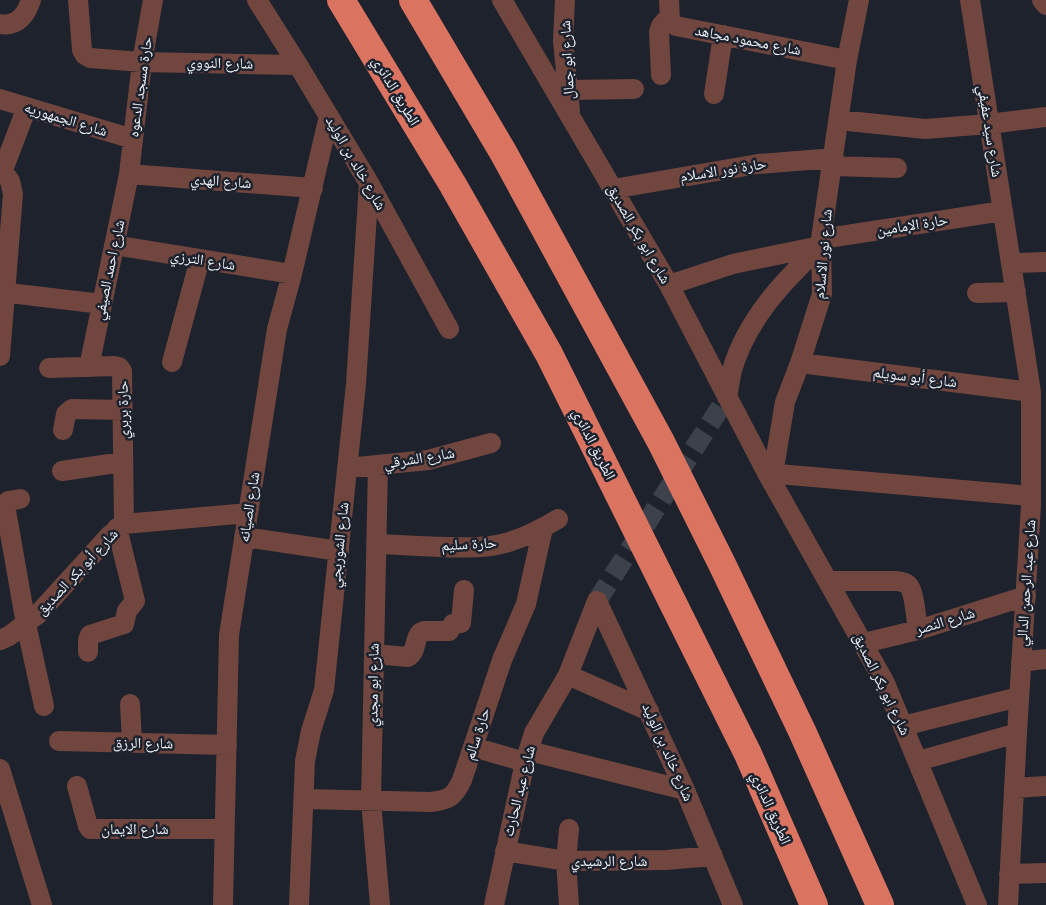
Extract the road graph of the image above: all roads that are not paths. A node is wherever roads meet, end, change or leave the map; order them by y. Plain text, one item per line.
1 (31, 0) edge
2 (78, 0) edge
3 (152, 0) edge
4 (257, 0) edge
5 (341, 0) edge
6 (413, 0) edge
7 (502, 0) edge
8 (565, 0) edge
9 (858, 0) edge
10 (970, 0) edge
11 (1042, 0) edge
12 (1046, 5) edge
13 (669, 8) edge
14 (0, 24) edge
15 (723, 35) junction
16 (847, 60) junction
17 (142, 62) junction
18 (298, 64) junction
19 (661, 75) dead end
20 (634, 88) dead end
21 (567, 90) junction
22 (714, 94) dead end
23 (0, 99) edge
24 (27, 107) junction
25 (329, 116) junction
26 (1046, 117) edge
27 (571, 120) junction
28 (839, 120) junction
29 (989, 124) junction
30 (133, 139) junction
31 (833, 162) junction
32 (1, 168) edge
33 (897, 168) dead end
34 (129, 174) junction
35 (369, 183) junction
36 (313, 188) junction
37 (613, 189) junction
38 (1004, 211) junction
39 (821, 242) junction
40 (114, 245) junction
41 (200, 259) junction
42 (1046, 262) edge
43 (1012, 263) junction
44 (292, 274) junction
45 (669, 285) junction
46 (3, 292) edge
47 (1016, 292) junction
48 (977, 293) dead end
49 (102, 304) junction
50 (449, 329) dead end
51 (0, 356) edge
52 (172, 362) dead end
53 (800, 363) junction
54 (89, 367) junction
55 (50, 368) dead end
56 (1031, 392) junction
57 (727, 396) junction
58 (123, 410) junction
59 (1038, 424) edge
60 (63, 430) dead end
61 (490, 443) dead end
62 (124, 462) junction
63 (378, 465) junction
64 (347, 468) junction
65 (62, 472) dead end
66 (770, 474) junction
67 (20, 499) dead end
68 (1036, 502) edge
69 (248, 513) junction
70 (551, 524) joint
71 (121, 526) junction
72 (244, 537) junction
73 (376, 544) junction
74 (339, 550) junction
75 (828, 581) junction
76 (464, 590) dead end
77 (1026, 596) junction
78 (597, 601) joint
79 (26, 624) junction
80 (918, 630) junction
81 (0, 640) edge
82 (864, 643) junction
83 (88, 652) dead end
84 (374, 654) junction
85 (1046, 659) edge
86 (1021, 662) junction
87 (568, 675) junction
88 (1019, 697) junction
89 (130, 704) dead end
90 (44, 706) dead end
91 (649, 711) junction
92 (904, 726) junction
93 (1017, 732) junction
94 (59, 741) dead end
95 (132, 742) junction
96 (226, 745) junction
97 (473, 747) junction
98 (527, 757) junction
99 (918, 761) junction
100 (0, 769) edge
101 (77, 786) dead end
102 (1046, 786) edge
103 (1014, 788) junction
104 (685, 790) junction
105 (304, 799) junction
106 (371, 801) junction
107 (224, 829) junction
108 (569, 829) dead end
109 (505, 851) junction
110 (714, 856) junction
111 (566, 862) junction
112 (1046, 873) edge
113 (1009, 874) junction
114 (42, 905) edge
115 (222, 905) edge
116 (299, 905) edge
117 (380, 905) edge
118 (494, 905) edge
119 (569, 905) edge
120 (733, 905) edge
121 (814, 905) edge
122 (880, 905) edge
123 (977, 905) edge
124 (1008, 905) edge

1 - 14 street
2 - 17 street, شارع النووي
3 - 17 street, حارة مسجد الدعوه
4 - 18 street, شارع خالد بن الوليد
5 - 121 highway, الطريق الدائري
6 - 122 highway
7 - 27 street, شارع ابو بكر الصديق
8 - 21 street, شارع ابو جمال
9 - 16 street, شارع نور الاسلام
10 - 29 street, شارع سيد عفيفي
11 - 12 street
13 - 15 street, شارع محمود مجاهد
13 - 19 street
15 - 16 street, شارع محمود مجاهد
15 - 22 street
16 - 28 street, شارع نور الاسلام
17 - 18 street, شارع النووي
17 - 30 street, حارة مسجد الدعوه
18 - 25 street, شارع خالد بن الوليد
20 - 21 street
21 - 27 street, شارع ابو جمال
23 - 24 street, شارع الجمهوريه
24 - 30 street, شارع الجمهوريه
24 - 32 street
25 - 35 street, شارع خالد بن الوليد
25 - 36 street, شارع الصيانه
26 - 29 street
27 - 37 street, شارع ابو بكر الصديق
28 - 29 street
28 - 31 street, شارع نور الاسلام
29 - 38 street, شارع سيد عفيفي
30 - 34 street, حارة مسجد الدعوه
31 - 33 street, حارة نور الاسلام
31 - 37 street, حارة نور الاسلام
31 - 39 street, شارع نور الاسلام
32 - 46 street
34 - 36 street, شارع الهدي
34 - 40 street, شارع احمد الصيفي
35 - 50 street, شارع خالد بن الوليد
35 - 64 street, شارع الشوربجي
36 - 44 street, شارع الصيانه
37 - 45 street, شارع ابو بكر الصديق
38 - 39 street, حارة الإمامين
38 - 43 street, شارع سيد عفيفي
39 - 45 street, حارة الإمامين
39 - 53 street, شارع نور الاسلام
39 - 57 street
40 - 41 street, شارع الترزي
40 - 49 street, شارع احمد الصيفي
41 - 44 street, شارع الترزي
41 - 52 street
42 - 43 street
43 - 47 street, شارع عبد الرحمن الدالي
44 - 69 street, شارع الصيانه
45 - 57 street, شارع ابو بكر الصديق
46 - 49 street
46 - 51 street
47 - 48 street
47 - 56 street, شارع عبد الرحمن الدالي
49 - 54 street, شارع احمد الصيفي
53 - 56 street, شارع أبو سويلم
53 - 66 street, شارع نور الاسلام
54 - 55 street, حارة بربري
54 - 58 street, حارة بربري
56 - 59 street, شارع عبد الرحمن الدالي
57 - 66 street, شارع ابو بكر الصديق
58 - 60 street
58 - 62 street, حارة بربري
59 - 68 street, شارع عبد الرحمن الدالي
61 - 63 street, شارع الشرقي
62 - 65 street
62 - 71 street, حارة بربري
63 - 64 street, شارع الشرقي
63 - 73 street, شارع ابو مجدي
64 - 74 street, شارع الشوربجي
66 - 68 street
66 - 75 street, شارع ابو بكر الصديق
67 - 79 street
68 - 77 street, شارع عبد الرحمن الدالي
69 - 71 street, شارع أبو بكر الصديق
69 - 72 street, شارع الصيانه
70 - 73 street, حارة سليم
70 - 97 street, حارة سالم
71 - 79 street, شارع أبو بكر الصديق
71 - 83 street, حارة بربري
72 - 74 street
72 - 96 street, شارع الصيانه
73 - 84 street, شارع ابو مجدي
74 - 105 street, شارع الشوربجي
75 - 80 street
75 - 82 street, شارع ابو بكر الصديق
76 - 84 street
77 - 80 street, شارع النصر
77 - 86 street, شارع عبد الرحمن الدالي
78 - 87 street, شارع عبد الحارث
78 - 91 street, شارع خالد بن الوليد
79 - 81 street, شارع أبو بكر الصديق
79 - 90 street
80 - 82 street, شارع النصر
82 - 92 street, شارع ابو بكر الصديق
84 - 106 street, شارع ابو مجدي
85 - 86 street
86 - 88 street, شارع عبد الرحمن الدالي
87 - 91 street
87 - 98 street, شارع عبد الحارث
88 - 92 street
88 - 93 street, شارع عبد الرحمن الدالي
89 - 95 street
91 - 104 street, شارع خالد بن الوليد
92 - 99 street, شارع ابو بكر الصديق
93 - 99 street
93 - 103 street, شارع عبد الرحمن الدالي
94 - 95 street, شارع الرزق
95 - 96 street, شارع الرزق
96 - 107 street, شارع الصيانه
97 - 98 street
97 - 106 street, حارة سالم
98 - 104 street
98 - 109 street, شارع عبد الحارث
99 - 123 street, شارع ابو بكر الصديق
100 - 114 street
101 - 107 street, شارع الايمان
102 - 103 street
103 - 113 street, شارع عبد الرحمن الدالي
104 - 110 street, شارع خالد بن الوليد
105 - 106 street, حارة سالم
105 - 116 street, شارع الشوربجي
106 - 117 street, شارع ابو مجدي
107 - 115 street, شارع الصيانه
108 - 111 street
109 - 111 street, شارع الرشيدي
109 - 118 street, شارع عبد الحارث
110 - 111 street, شارع الرشيدي
110 - 120 street, شارع خالد بن الوليد
111 - 119 street
112 - 113 street
113 - 124 street, شارع عبد الرحمن الدالي

